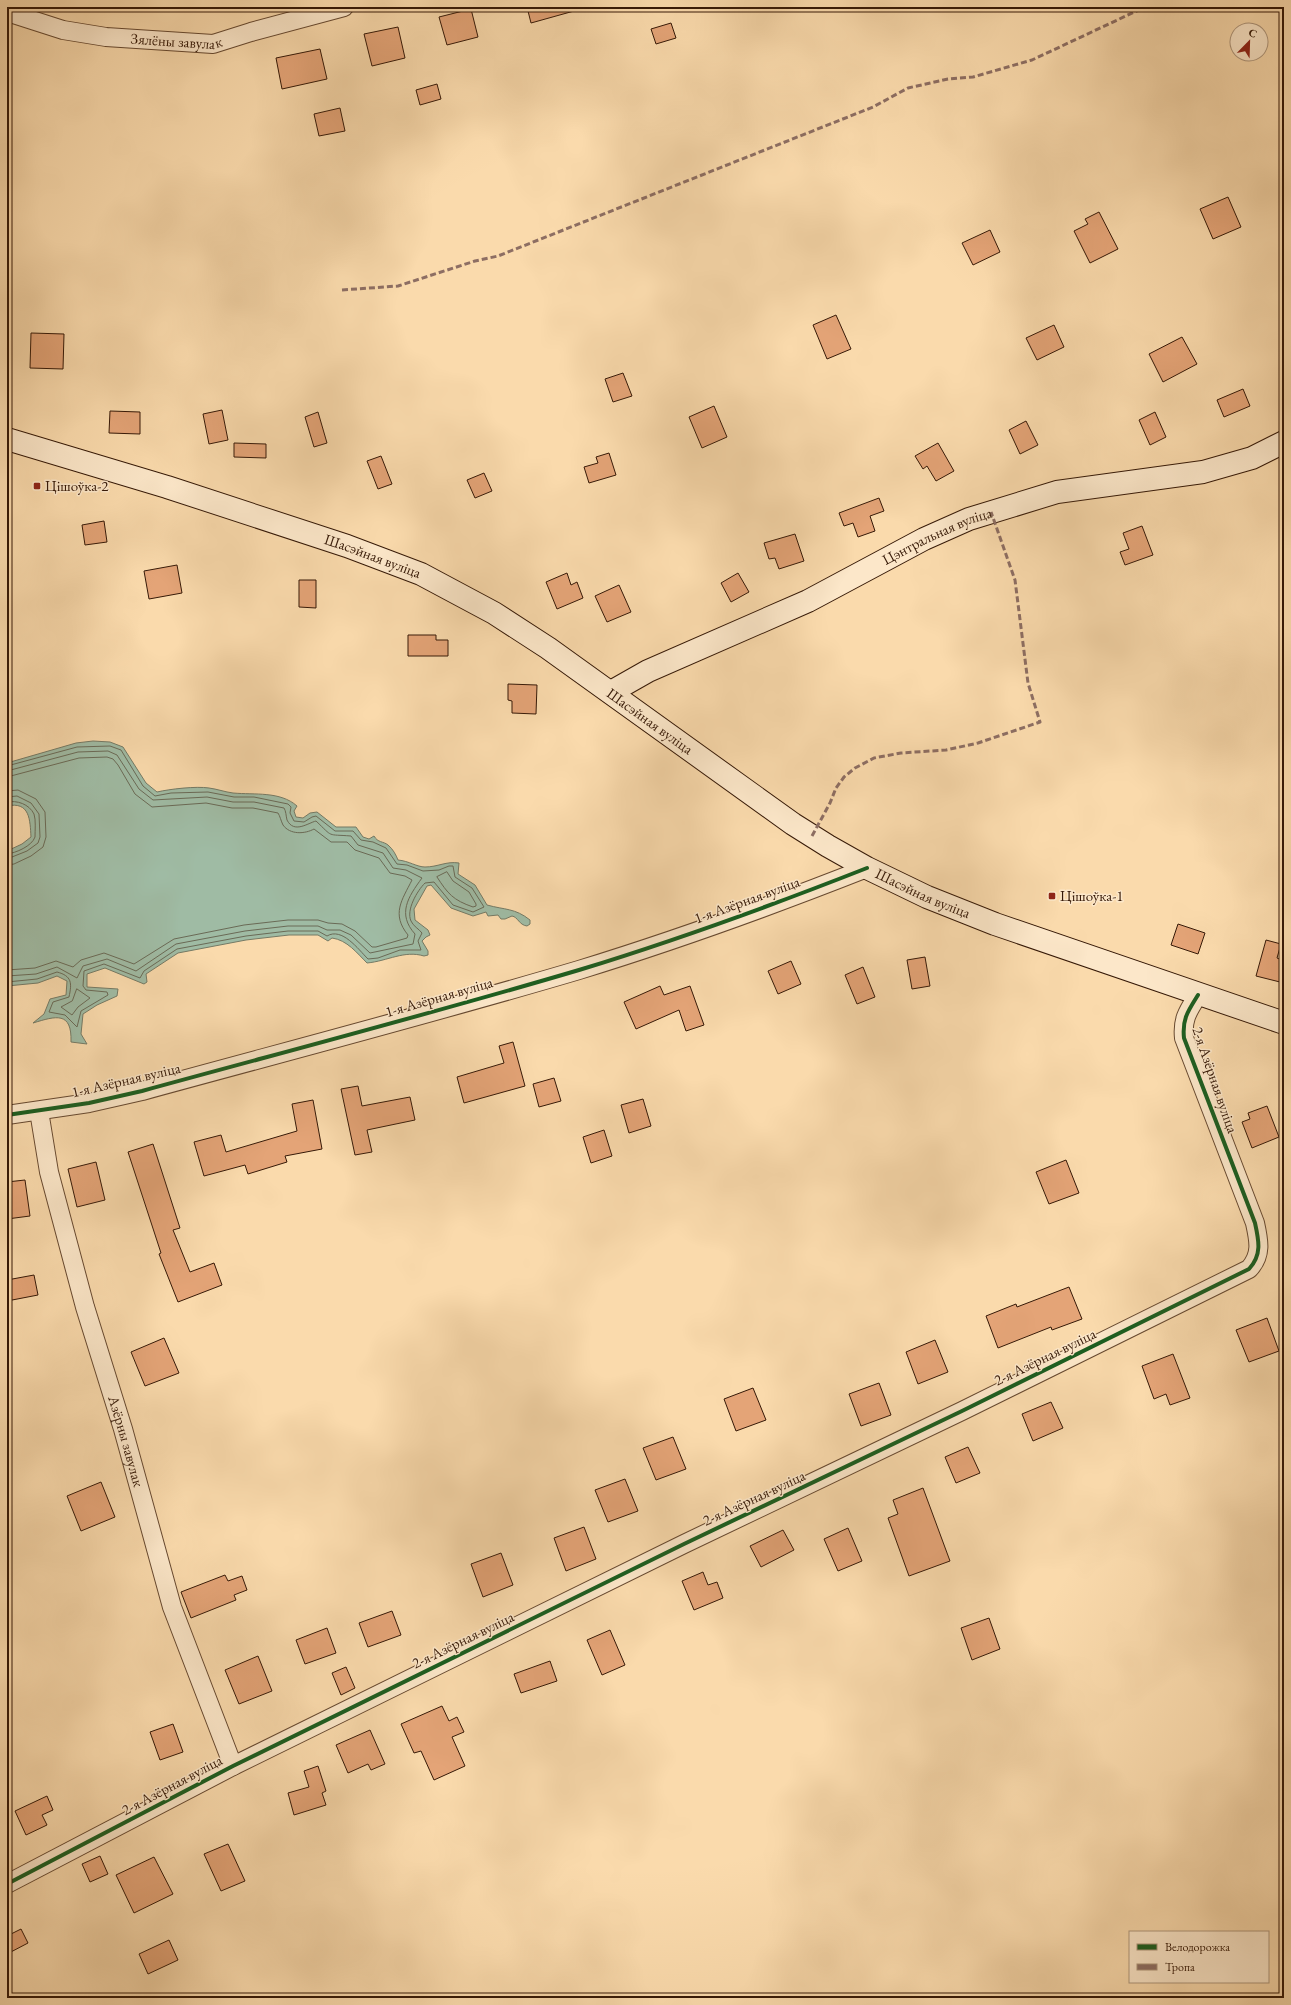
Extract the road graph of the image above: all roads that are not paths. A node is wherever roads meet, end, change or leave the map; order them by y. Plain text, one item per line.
1 (344, 7) edge
2 (7, 12) edge
3 (7, 439) edge
4 (1284, 442) edge
5 (611, 692) junction
6 (867, 868) junction
7 (1198, 995) junction
8 (1284, 1023) edge
9 (39, 1111) junction
10 (7, 1115) edge
11 (233, 1766) junction
12 (7, 1884) edge

1 - 2 street, Зялёны завулак
3 - 5 main road, Шасэйная вуліца
4 - 5 main road, Цэнтральная вуліца
5 - 6 main road, Шасэйная вуліца
6 - 7 main road, Шасэйная вуліца
6 - 9 street, 1-я Азёрная вуліца
7 - 8 main road, Шасэйная вуліца
7 - 11 street, 2-я Азёрная вуліца
9 - 10 street, 1-я Азёрная вуліца
9 - 11 street, Азёрны завулак
11 - 12 street, 2-я Азёрная вуліца

